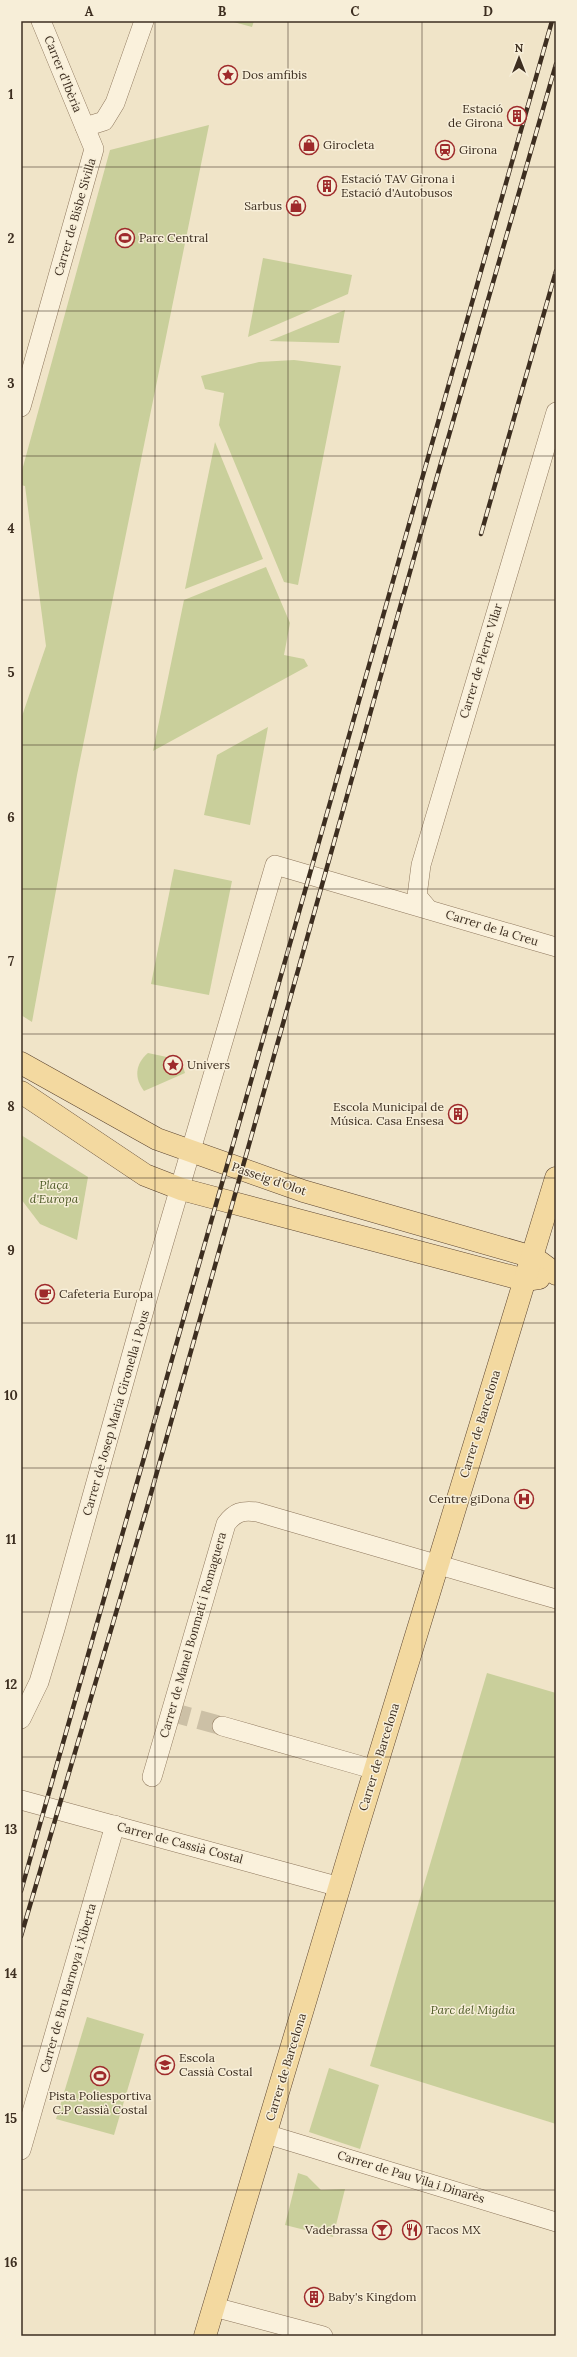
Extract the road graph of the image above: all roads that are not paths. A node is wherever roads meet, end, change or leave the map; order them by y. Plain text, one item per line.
1 (41, 21) edge
2 (144, 21) edge
3 (85, 127) junction
4 (21, 407) edge
5 (556, 412) edge
6 (428, 909) junction
7 (556, 947) edge
8 (21, 1063) edge
9 (21, 1092) edge
10 (192, 1152) junction
11 (556, 1178) edge
12 (181, 1189) junction
13 (533, 1257) junction
14 (556, 1275) edge
15 (525, 1280) junction
16 (437, 1565) junction
17 (556, 1599) edge
18 (21, 1719) edge
19 (222, 1726) tunnel mouth
20 (376, 1770) junction
21 (152, 1777) dead end
22 (21, 1800) edge
23 (115, 1825) junction
24 (340, 1887) junction
25 (266, 2134) junction
26 (21, 2150) edge
27 (556, 2222) edge
28 (214, 2307) junction
29 (205, 2336) edge
30 (323, 2336) edge

1 - 3 street, Carrer d'Ibèria
2 - 3 street
3 - 4 street, Carrer de Bisbe Sivilla
5 - 6 street, Carrer de Pierre Vilar
6 - 7 street, Carrer de la Creu
6 - 10 street, Carrer de Josep Maria Gironella i Pous
8 - 10 main road, Passeig d'Olot
9 - 12 main road
10 - 12 street, Carrer de Josep Maria Gironella i Pous
10 - 13 main road, Passeig d'Olot
11 - 13 main road, Carrer de Barcelona
12 - 15 main road
12 - 18 street, Carrer de Josep Maria Gironella i Pous
13 - 14 main road
13 - 15 main road, Carrer de Barcelona
14 - 15 main road
15 - 16 main road, Carrer de Barcelona
16 - 17 street, Carrer de Manel Bonmatí i Romaguera
16 - 20 main road, Carrer de Barcelona
16 - 21 street, Carrer de Manel Bonmatí i Romaguera
19 - 20 street
20 - 24 main road, Carrer de Barcelona
22 - 23 street, Carrer de Cassià Costal
23 - 24 street, Carrer de Cassià Costal
23 - 26 street, Carrer de Bru Barnoya i Xiberta
24 - 25 main road, Carrer de Barcelona
25 - 27 street, Carrer de Pau Vila i Dinarès
25 - 28 main road, Carrer de Barcelona
28 - 29 main road, Carrer de Barcelona
28 - 30 street

